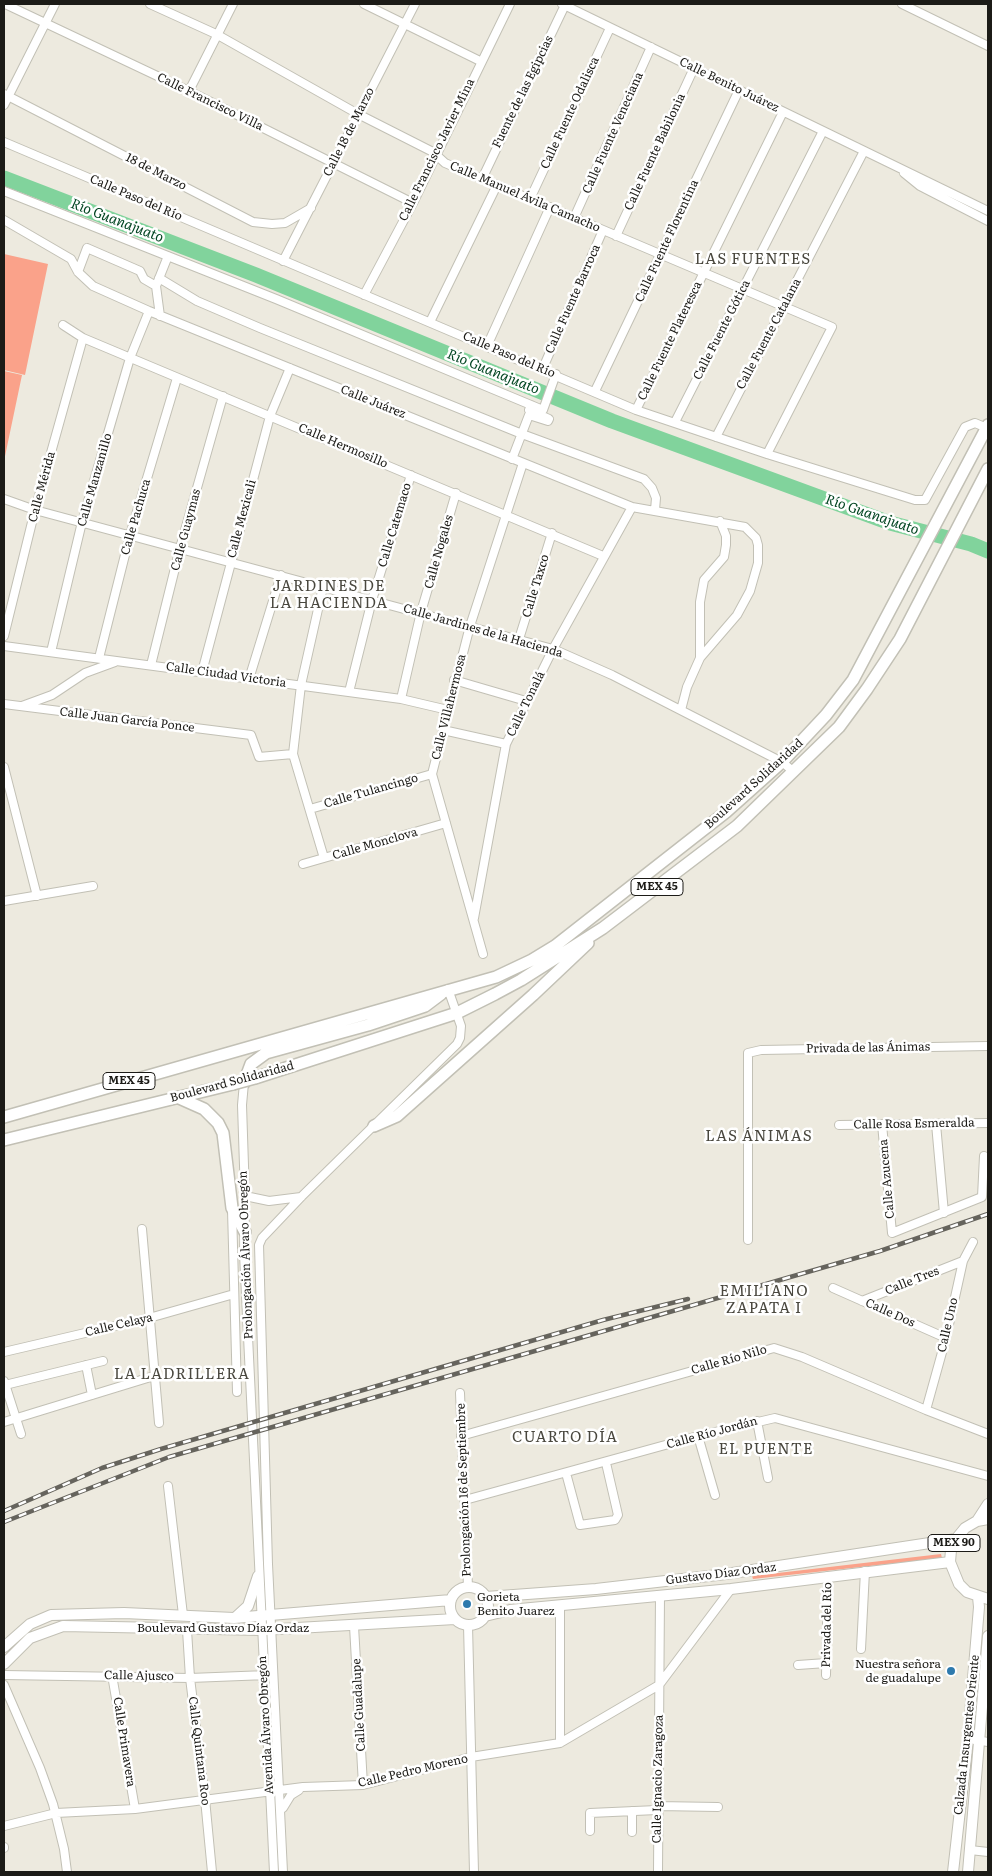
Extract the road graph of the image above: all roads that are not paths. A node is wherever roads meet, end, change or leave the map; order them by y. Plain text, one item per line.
1 (5, 4) edge
2 (55, 4) edge
3 (150, 4) edge
4 (233, 4) edge
5 (364, 4) edge
6 (415, 4) edge
7 (510, 4) edge
8 (563, 4) edge
9 (902, 4) edge
10 (45, 24) junction
11 (404, 24) junction
12 (610, 28) junction
13 (216, 34) junction
14 (988, 46) edge
15 (651, 48) junction
16 (480, 62) junction
17 (694, 68) junction
18 (738, 90) junction
19 (189, 91) junction
20 (6, 95) edge
21 (4, 105) edge
22 (783, 112) junction
23 (358, 114) junction
24 (823, 131) junction
25 (4, 142) edge
26 (864, 151) junction
27 (435, 155) junction
28 (334, 163) junction
29 (897, 167) junction
30 (482, 179) junction
31 (497, 185) junction
32 (4, 191) edge
33 (530, 199) junction
34 (413, 203) junction
35 (550, 207) junction
36 (311, 208) junction
37 (988, 211) edge
38 (574, 218) junction
39 (4, 220) edge
40 (988, 221) edge
41 (603, 230) junction
42 (616, 236) junction
43 (661, 254) junction
44 (168, 256) junction
45 (283, 261) junction
46 (78, 272) junction
47 (703, 272) junction
48 (159, 278) junction
49 (156, 286) junction
50 (743, 289) junction
51 (364, 295) junction
52 (784, 307) junction
53 (149, 311) junction
54 (160, 316) junction
55 (430, 322) junction
56 (63, 324) dead end
57 (83, 338) junction
58 (487, 346) junction
59 (130, 358) junction
60 (290, 368) junction
61 (542, 368) junction
62 (556, 374) junction
63 (177, 378) junction
64 (596, 391) junction
65 (223, 396) junction
66 (520, 401) junction
67 (531, 405) junction
68 (636, 410) junction
69 (270, 416) junction
70 (528, 418) junction
71 (675, 422) junction
72 (988, 426) edge
73 (522, 434) junction
74 (716, 437) junction
75 (767, 454) junction
76 (512, 459) junction
77 (523, 463) junction
78 (988, 469) edge
79 (411, 475) junction
80 (456, 493) junction
81 (8, 500) edge
82 (632, 507) junction
83 (35, 510) junction
84 (655, 510) junction
85 (505, 514) junction
86 (720, 521) junction
87 (82, 522) junction
88 (552, 533) junction
89 (130, 535) junction
90 (180, 548) junction
91 (603, 556) junction
92 (231, 561) junction
93 (281, 575) junction
94 (323, 587) junction
95 (372, 600) junction
96 (421, 612) junction
97 (470, 626) junction
98 (4, 636) edge
99 (519, 639) junction
100 (4, 646) edge
101 (553, 649) junction
102 (51, 652) junction
103 (99, 658) junction
104 (700, 658) junction
105 (119, 660) junction
106 (151, 665) junction
107 (202, 672) junction
108 (250, 678) junction
109 (454, 680) junction
110 (301, 685) junction
111 (349, 692) junction
112 (401, 699) junction
113 (526, 701) junction
114 (4, 704) edge
115 (21, 706) junction
116 (448, 710) junction
117 (681, 710) junction
118 (443, 730) junction
119 (506, 744) junction
120 (293, 754) junction
121 (782, 762) junction
122 (4, 766) edge
123 (794, 772) junction
124 (432, 774) junction
125 (310, 809) junction
126 (446, 824) junction
127 (324, 858) junction
128 (303, 864) dead end
129 (93, 886) dead end
130 (37, 896) junction
131 (4, 901) edge
132 (473, 920) junction
133 (603, 928) junction
134 (483, 954) dead end
135 (448, 989) junction
136 (457, 1013) junction
137 (988, 1046) edge
138 (238, 1083) junction
139 (177, 1097) junction
140 (4, 1117) edge
141 (882, 1124) junction
142 (936, 1124) junction
143 (988, 1124) edge
144 (839, 1125) dead end
145 (374, 1126) junction
146 (4, 1140) edge
147 (984, 1156) dead end
148 (245, 1196) junction
149 (301, 1197) junction
150 (232, 1208) junction
151 (944, 1213) junction
152 (142, 1230) dead end
153 (245, 1232) junction
154 (748, 1240) dead end
155 (973, 1242) dead end
156 (244, 1254) junction
157 (232, 1255) junction
158 (963, 1261) junction
159 (833, 1288) dead end
160 (234, 1294) junction
161 (862, 1301) junction
162 (150, 1318) junction
163 (946, 1338) junction
164 (4, 1352) edge
165 (103, 1362) dead end
166 (86, 1365) junction
167 (154, 1376) junction
168 (4, 1383) edge
169 (237, 1392) dead end
170 (460, 1393) dead end
171 (92, 1395) junction
172 (926, 1410) junction
173 (16, 1418) junction
174 (757, 1421) junction
175 (4, 1422) edge
176 (159, 1423) dead end
177 (252, 1427) joint
178 (264, 1428) joint
179 (22, 1434) dead end
180 (988, 1434) edge
181 (461, 1436) junction
182 (698, 1436) junction
183 (606, 1463) junction
184 (566, 1473) junction
185 (988, 1476) edge
186 (768, 1478) dead end
187 (168, 1486) dead end
188 (715, 1495) dead end
189 (465, 1500) junction
190 (988, 1504) edge
191 (988, 1520) edge
192 (977, 1521) junction
193 (956, 1539) junction
194 (950, 1562) junction
195 (865, 1571) junction
196 (258, 1576) junction
197 (828, 1576) junction
198 (468, 1587) junction
199 (731, 1589) junction
200 (660, 1595) junction
201 (486, 1597) junction
202 (983, 1598) edge
203 (451, 1600) junction
204 (560, 1605) junction
205 (183, 1615) junction
206 (266, 1616) junction
207 (485, 1616) junction
208 (234, 1618) junction
209 (455, 1619) junction
210 (468, 1625) junction
211 (354, 1626) junction
212 (187, 1630) junction
213 (267, 1630) junction
214 (988, 1636) edge
215 (4, 1647) edge
216 (861, 1649) dead end
217 (826, 1663) junction
218 (4, 1664) edge
219 (798, 1665) dead end
220 (4, 1675) edge
221 (112, 1675) junction
222 (264, 1675) junction
223 (274, 1675) junction
224 (826, 1675) dead end
225 (190, 1678) junction
226 (4, 1685) edge
227 (659, 1685) junction
228 (968, 1739) junction
229 (984, 1741) edge
230 (560, 1743) junction
231 (471, 1757) junction
232 (363, 1785) junction
233 (303, 1787) junction
234 (281, 1791) junction
235 (270, 1792) junction
236 (205, 1798) junction
237 (718, 1807) dead end
238 (135, 1808) junction
239 (657, 1808) junction
240 (632, 1812) junction
241 (56, 1813) junction
242 (282, 1813) junction
243 (4, 1826) edge
244 (590, 1831) dead end
245 (632, 1832) dead end
246 (970, 1850) junction
247 (988, 1852) edge
248 (67, 1872) edge
249 (212, 1872) edge
250 (274, 1872) edge
251 (283, 1872) edge
252 (474, 1872) edge
253 (658, 1872) edge
254 (953, 1872) edge
255 (968, 1872) edge

1 - 10 street, Calle Francisco Villa
2 - 10 street
3 - 13 street, Calle Manuel Ávila Camacho
4 - 13 street
5 - 11 street
6 - 11 street, Calle 18 de Marzo
7 - 16 street, Calle Francisco Javier Mina
8 - 12 street, Calle Benito Juárez
8 - 30 street, Fuente de las Egipcias
9 - 14 street
10 - 19 street, Calle Francisco Villa
10 - 20 street
11 - 16 street
11 - 23 street, Calle 18 de Marzo
12 - 15 street, Calle Benito Juárez
12 - 33 street, Calle Fuente Odalisca
13 - 19 street
13 - 23 street, Calle Manuel Ávila Camacho
15 - 17 street, Calle Benito Juárez
15 - 38 street, Calle Fuente Veneciana
16 - 27 street, Calle Francisco Javier Mina
17 - 18 street, Calle Benito Juárez
17 - 42 street, Calle Fuente Babilonia
18 - 22 street, Calle Benito Juárez
18 - 43 street, Calle Fuente Florentina
19 - 28 street, Calle Francisco Villa
20 - 21 street
20 - 36 street, 18 de Marzo
22 - 24 street, Calle Benito Juárez
22 - 47 street, Calle Fuente Plateresca
23 - 27 street, Calle Manuel Ávila Camacho
23 - 28 street, Calle 18 de Marzo
24 - 26 street, Calle Benito Juárez
24 - 50 street, Calle Fuente Gótica
25 - 45 street, Calle Paso del Río
26 - 29 street, Calle Benito Juárez
26 - 52 street, Calle Fuente Catalana
27 - 30 street, Calle Manuel Ávila Camacho
27 - 34 street, Calle Francisco Javier Mina
28 - 34 street, Calle Francisco Villa
28 - 36 street, Calle 18 de Marzo
29 - 37 street, Calle Benito Juárez
29 - 40 street, Calle Benito Juárez
30 - 31 street, Calle Manuel Ávila Camacho
31 - 33 street, Calle Manuel Ávila Camacho
31 - 55 street
32 - 44 street
33 - 35 street, Calle Manuel Ávila Camacho
34 - 51 street, Calle Francisco Javier Mina
35 - 38 street, Calle Manuel Ávila Camacho
35 - 58 street
36 - 45 street, Calle 18 de Marzo
38 - 41 street, Calle Manuel Ávila Camacho
39 - 46 street, Calle Juárez
41 - 42 street, Calle Manuel Ávila Camacho
41 - 61 street, Calle Fuente Barroca
42 - 43 street, Calle Manuel Ávila Camacho
43 - 47 street, Calle Manuel Ávila Camacho
43 - 64 street, Calle Fuente Florentina
44 - 48 street
44 - 66 street
45 - 51 street, Calle Paso del Río
46 - 49 street
46 - 53 street, Calle Juárez
47 - 50 street, Calle Manuel Ávila Camacho
47 - 68 street, Calle Fuente Plateresca
48 - 49 street
48 - 73 street
49 - 54 street
50 - 52 street, Calle Manuel Ávila Camacho
50 - 71 street, Calle Fuente Gótica
51 - 55 street, Calle Paso del Río
52 - 74 street, Calle Fuente Catalana
52 - 75 street, Calle Manuel Ávila Camacho
53 - 54 street, Calle Juárez
53 - 59 street, Calle Manzanillo
54 - 60 street, Calle Juárez
55 - 58 street, Calle Paso del Río
56 - 57 street, Calle Hermosillo
57 - 59 street, Calle Hermosillo
57 - 83 street, Calle Mérida
58 - 61 street, Calle Paso del Río
59 - 63 street, Calle Hermosillo
59 - 87 street, Calle Manzanillo
60 - 69 street, Calle Mexicali
60 - 76 street, Calle Juárez
61 - 62 street, Calle Paso del Río
62 - 64 street, Calle Paso del Río
62 - 67 street
63 - 65 street, Calle Hermosillo
63 - 89 street, Calle Pachuca
64 - 68 street, Calle Paso del Río
65 - 69 street, Calle Hermosillo
65 - 90 street, Calle Guaymas
66 - 67 street
66 - 70 street
67 - 70 street
68 - 71 street, Calle Paso del Río
69 - 79 street, Calle Hermosillo
69 - 92 street, Calle Mexicali
70 - 73 street
71 - 74 street, Calle Paso del Río
72 - 75 street, Calle Paso del Río
72 - 121 highway, Boulevard Solidaridad / MEX 45
73 - 76 street
73 - 84 street
74 - 75 street, Calle Paso del Río
76 - 77 street, Calle Juárez
77 - 82 street, Calle Juárez
77 - 85 street, Calle Villahermosa
78 - 123 highway, Boulevard Solidaridad / MEX 45
79 - 80 street, Calle Hermosillo
79 - 95 street, Calle Catemaco
80 - 85 street, Calle Hermosillo
80 - 96 street, Calle Nogales
81 - 83 street, Calle Jardines de la Hacienda
82 - 84 street, Calle Juárez
82 - 91 street, Calle Tonalá
83 - 87 street, Calle Jardines de la Hacienda
83 - 98 street, Calle Mérida
84 - 86 street, Calle Juárez
85 - 88 street, Calle Hermosillo
85 - 97 street, Calle Villahermosa
86 - 104 street
86 - 104 street, Calle Juárez
87 - 89 street, Calle Jardines de la Hacienda
87 - 102 street, Calle Manzanillo
88 - 91 street, Calle Hermosillo
88 - 99 street, Calle Taxco
89 - 90 street, Calle Jardines de la Hacienda
89 - 103 street, Calle Pachuca
90 - 92 street, Calle Jardines de la Hacienda
90 - 106 street, Calle Guaymas
91 - 101 street, Calle Tonalá
92 - 93 street, Calle Jardines de la Hacienda
92 - 107 street, Calle Mexicali
93 - 94 street, Calle Jardines de la Hacienda
93 - 108 street
94 - 95 street, Calle Jardines de la Hacienda
94 - 110 street
95 - 96 street, Calle Jardines de la Hacienda
95 - 111 street, Calle Catemaco
96 - 97 street, Calle Jardines de la Hacienda
96 - 112 street, Calle Nogales
97 - 99 street, Calle Jardines de la Hacienda
97 - 109 street, Calle Villahermosa
99 - 101 street, Calle Jardines de la Hacienda
100 - 102 street, Calle Ciudad Victoria
101 - 113 street, Calle Tonalá
101 - 117 street, Calle Jardines de la Hacienda
102 - 103 street, Calle Ciudad Victoria
103 - 105 street, Calle Ciudad Victoria
104 - 117 street
105 - 106 street, Calle Ciudad Victoria
105 - 115 street
106 - 107 street, Calle Ciudad Victoria
107 - 108 street, Calle Ciudad Victoria
108 - 110 street, Calle Ciudad Victoria
109 - 113 street
109 - 116 street, Calle Villahermosa
110 - 111 street, Calle Ciudad Victoria
110 - 120 street
111 - 112 street, Calle Ciudad Victoria
112 - 116 street, Calle Ciudad Victoria
113 - 119 street, Calle Tonalá
114 - 115 street, Calle Juan García Ponce
115 - 120 street, Calle Juan García Ponce
116 - 118 street, Calle Villahermosa
117 - 121 street, Calle Jardines de la Hacienda
118 - 119 street
118 - 124 street, Calle Villahermosa
119 - 132 street, Calle Tonalá
120 - 125 street
121 - 123 street, Calle Jardines de la Hacienda
121 - 135 highway, Boulevard Solidaridad / MEX 45
122 - 130 street
123 - 133 highway, Boulevard Solidaridad / MEX 45
124 - 125 street, Calle Tulancingo
124 - 126 street, Calle Villahermosa
125 - 127 street
126 - 127 street, Calle Monclova
126 - 132 street, Calle Villahermosa
127 - 128 street, Calle Monclova
129 - 130 street
130 - 131 street
132 - 134 street, Calle Villahermosa
133 - 136 highway, Boulevard Solidaridad / MEX 45
133 - 145 highway
135 - 136 street
135 - 138 highway
135 - 140 highway, Boulevard Solidaridad / MEX 45
136 - 138 highway, Boulevard Solidaridad / MEX 45, bridge
136 - 145 street
137 - 154 street, Privada de las Ánimas
138 - 139 highway, Boulevard Solidaridad / MEX 45
138 - 148 street, Prolongación Álvaro Obregón
139 - 146 highway, Boulevard Solidaridad / MEX 45
139 - 150 highway
141 - 142 street, Calle Rosa Esmeralda
141 - 144 street, Calle Rosa Esmeralda
141 - 151 street, Calle Azucena
142 - 143 street, Calle Rosa Esmeralda
142 - 151 street
145 - 149 street
147 - 151 street
148 - 149 street
148 - 153 street, Prolongación Álvaro Obregón
149 - 178 street, Prolongación Álvaro Obregón
150 - 153 highway
150 - 157 street
152 - 162 street
153 - 156 street, Prolongación Álvaro Obregón
155 - 158 street, Calle Uno
156 - 157 street
156 - 177 street, Prolongación Álvaro Obregón
157 - 160 street
158 - 161 street, Calle Tres
158 - 163 street, Calle Uno
159 - 161 street, Calle Dos
160 - 162 street, Calle Celaya
160 - 169 street
161 - 163 street, Calle Dos
162 - 164 street, Calle Celaya
162 - 167 street
163 - 172 street, Calle Uno
165 - 166 street
166 - 168 street
166 - 171 street
167 - 171 street
167 - 176 street
168 - 173 street
170 - 181 street, Prolongación 16 de Septiembre
171 - 173 street
172 - 180 street, Calle Río Nilo
172 - 181 street, Calle Río Nilo
173 - 175 street
173 - 179 street
174 - 182 street, Calle Río Jordán
174 - 185 street, Calle Río Jordán
174 - 186 street
177 - 196 street, Avenida Álvaro Obregón
178 - 206 street, Avenida Álvaro Obregón
181 - 189 street, Prolongación 16 de Septiembre
182 - 183 street, Calle Río Jordán
182 - 188 street
183 - 184 street, Calle Río Jordán
183 - 184 street
184 - 189 street, Calle Río Jordán
187 - 205 street
189 - 198 street, Prolongación 16 de Septiembre
190 - 192 main road, MEX 90
191 - 192 main road, MEX 90
192 - 193 main road, MEX 90
193 - 194 main road, MEX 90
193 - 201 main road, Gustavo Díaz Ordaz
194 - 195 main road, Gustavo Díaz Ordaz
194 - 202 main road, MEX 90
195 - 197 main road, Gustavo Díaz Ordaz
195 - 216 street
196 - 206 street, Avenida Álvaro Obregón
196 - 208 main road
197 - 199 main road, Gustavo Díaz Ordaz
197 - 217 street, Privada del Río
198 - 201 main road
198 - 203 main road
199 - 200 main road, Gustavo Díaz Ordaz
199 - 227 street, Calle Pedro Moreno
200 - 204 main road, Gustavo Díaz Ordaz
200 - 227 street, Calle Ignacio Zaragoza
201 - 207 main road
202 - 228 main road, Calzada Insurgentes Oriente
203 - 206 main road, Boulevard Gustavo Díaz Ordaz
203 - 209 main road
204 - 207 main road, Gustavo Díaz Ordaz
204 - 230 street
205 - 208 main road, Boulevard Gustavo Díaz Ordaz
205 - 215 main road, Boulevard Gustavo Díaz Ordaz
206 - 208 main road, Boulevard Gustavo Díaz Ordaz
206 - 213 street, Avenida Álvaro Obregón
207 - 210 main road
209 - 210 main road
209 - 211 main road, Boulevard Gustavo Díaz Ordaz
210 - 231 street
211 - 213 main road, Boulevard Gustavo Díaz Ordaz
211 - 232 street, Calle Guadalupe
212 - 213 main road, Boulevard Gustavo Díaz Ordaz
212 - 218 main road, Boulevard Gustavo Díaz Ordaz
212 - 225 street, Calle Quintana Roo
213 - 222 street, Avenida Álvaro Obregón
213 - 223 street, Avenida Álvaro Obregón
214 - 229 main road, Calzada Insurgentes Oriente
217 - 219 street
217 - 224 street, Privada del Río
220 - 221 street, Calle Ajusco
221 - 225 street, Calle Ajusco
221 - 238 street, Calle Primavera
222 - 223 street, Calle Ajusco
222 - 225 street, Calle Ajusco
222 - 235 street, Avenida Álvaro Obregón
223 - 234 street, Avenida Álvaro Obregón
225 - 236 street, Calle Quintana Roo
226 - 241 street
227 - 230 street, Calle Pedro Moreno
227 - 239 street, Calle Ignacio Zaragoza
228 - 229 street
228 - 254 main road, Calzada Insurgentes Oriente
229 - 246 main road, Calzada Insurgentes Oriente
230 - 231 street, Calle Pedro Moreno
231 - 232 street, Calle Pedro Moreno
231 - 252 street
232 - 233 street, Calle Pedro Moreno
233 - 234 street, Calle Pedro Moreno
233 - 242 street
234 - 235 street, Calle Pedro Moreno
234 - 242 street, Avenida Álvaro Obregón
235 - 236 street, Calle Pedro Moreno
235 - 250 street, Avenida Álvaro Obregón
236 - 238 street, Calle Pedro Moreno
236 - 249 street, Calle Quintana Roo
237 - 239 street
238 - 241 street, Calle Pedro Moreno
239 - 240 street
239 - 253 street, Calle Ignacio Zaragoza
240 - 244 street
240 - 245 street
241 - 243 street, Calle Pedro Moreno
241 - 248 street
242 - 251 street, Avenida Álvaro Obregón
246 - 247 street
246 - 255 main road, Calzada Insurgentes Oriente

